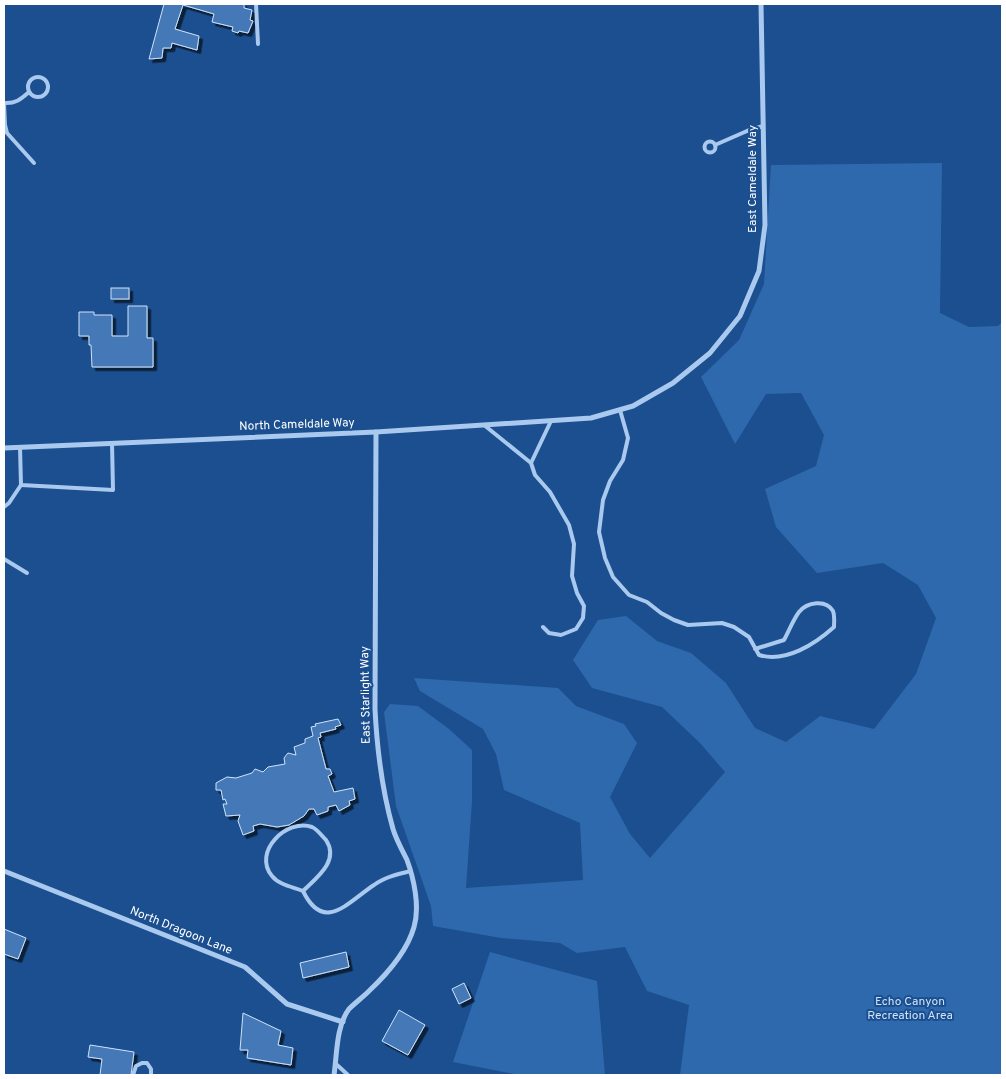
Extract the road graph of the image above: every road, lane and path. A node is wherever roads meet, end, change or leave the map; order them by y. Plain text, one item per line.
1 (256, 4) edge
2 (761, 4) edge
3 (258, 44) dead end
4 (29, 92) junction
5 (4, 103) edge
6 (763, 126) junction
7 (715, 145) dead end
8 (34, 163) dead end
9 (620, 410) junction
10 (591, 418) joint
11 (551, 421) junction
12 (484, 425) junction
13 (376, 432) junction
14 (112, 443) junction
15 (20, 447) junction
16 (4, 448) edge
17 (531, 463) junction
18 (21, 485) junction
19 (4, 507) edge
20 (4, 559) edge
21 (27, 573) dead end
22 (543, 628) dead end
23 (755, 649) junction
24 (4, 871) edge
25 (411, 871) junction
26 (303, 891) junction
27 (343, 1022) junction
28 (336, 1064) junction
29 (133, 1075) edge
30 (151, 1075) edge
31 (334, 1075) edge
32 (348, 1075) edge

1 - 3 lane
2 - 6 street, East Cameldale Way
4 - 4 lane
4 - 5 lane
5 - 8 lane
6 - 7 lane
6 - 9 street, East Cameldale Way
9 - 10 street, East Cameldale Way
9 - 23 lane
10 - 11 street, North Cameldale Way
11 - 12 street, North Cameldale Way
11 - 17 lane
12 - 13 street, North Cameldale Way
12 - 17 lane
13 - 14 street, North Cameldale Way
13 - 25 street, East Starlight Way
14 - 15 street, North Cameldale Way
14 - 18 lane
15 - 16 street, North Cameldale Way
15 - 18 lane
17 - 22 lane
18 - 19 lane
20 - 21 lane
23 - 23 lane
24 - 27 street, North Dragoon Lane
25 - 26 lane
25 - 27 street, East Starlight Way
26 - 26 lane
27 - 28 street, East Starlight Way
28 - 31 street, East Starlight Way
28 - 32 lane
29 - 30 lane

